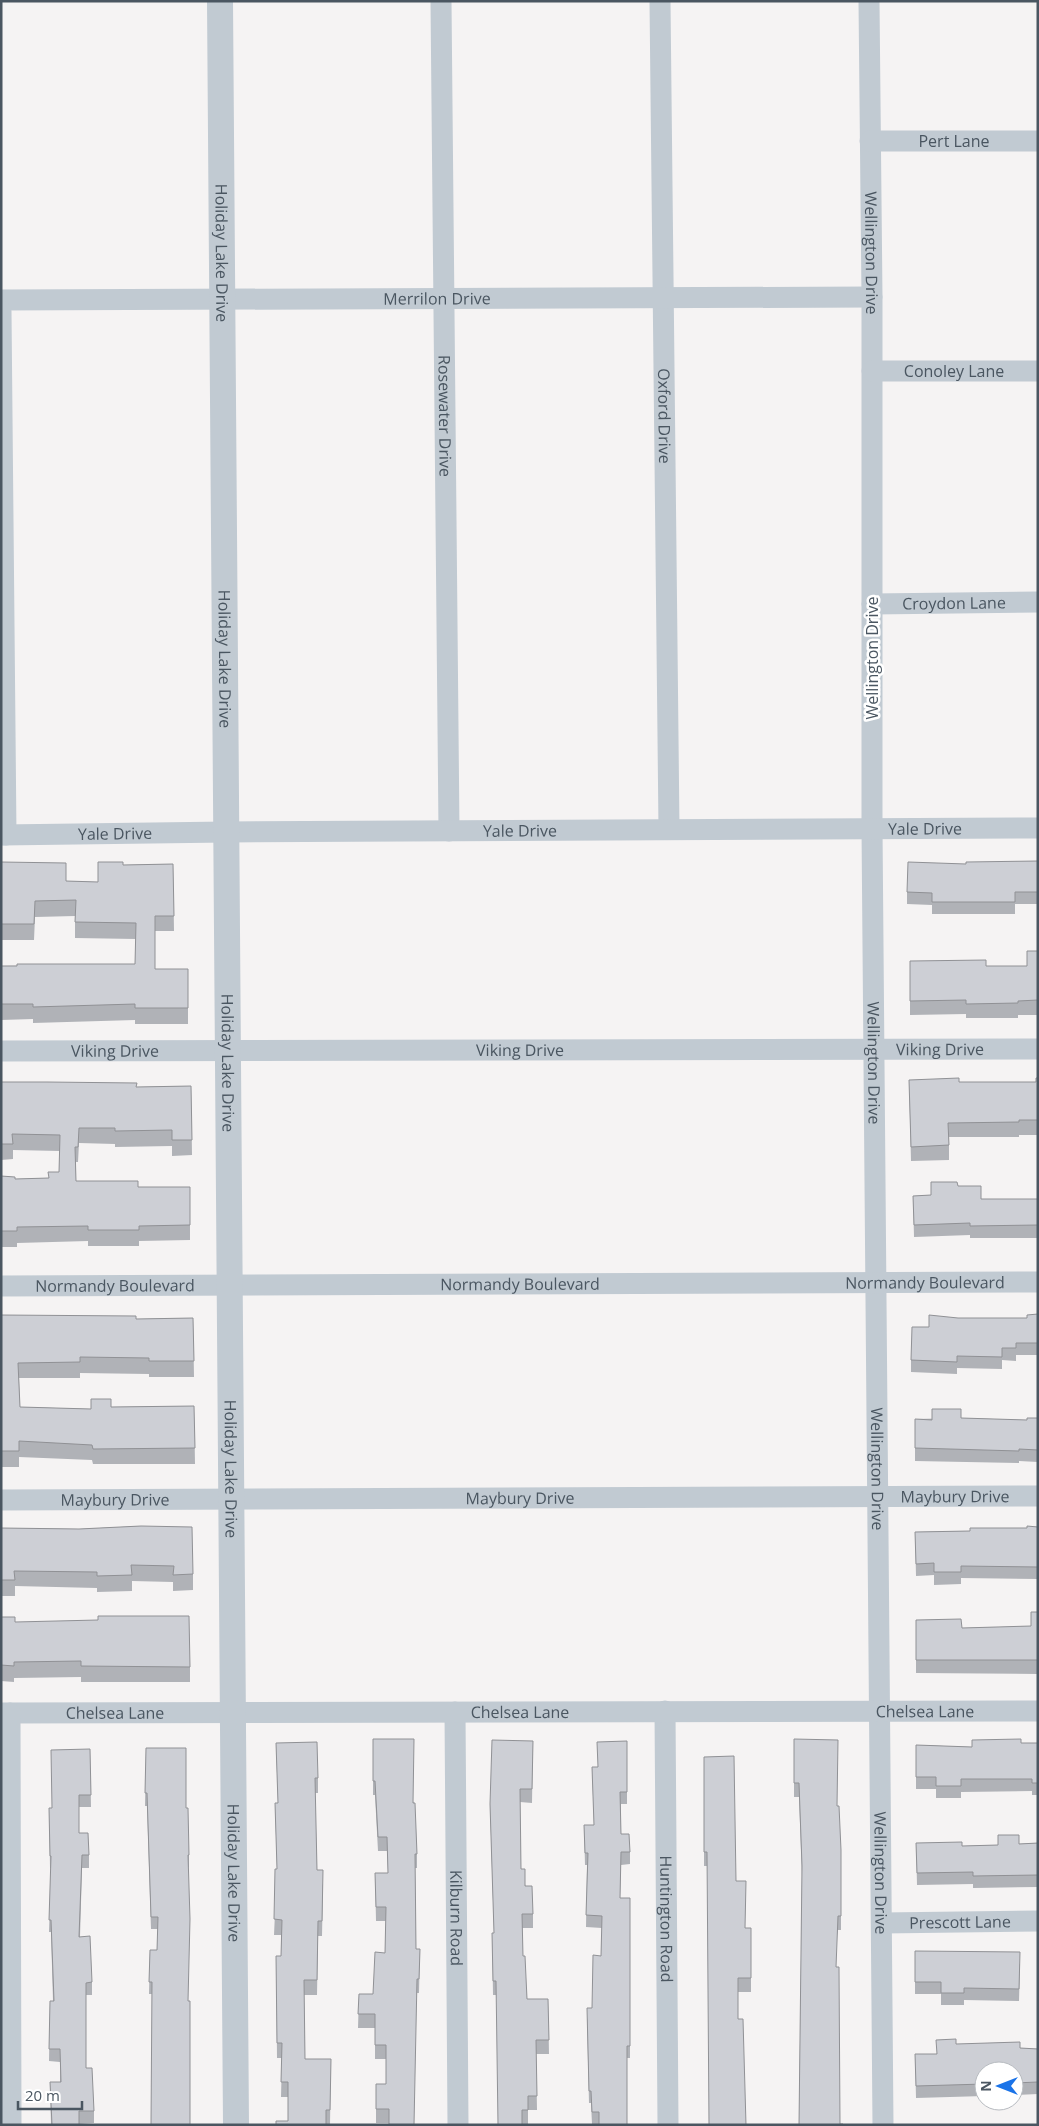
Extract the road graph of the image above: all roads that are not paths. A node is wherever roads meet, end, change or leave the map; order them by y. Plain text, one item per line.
1 (220, 1) edge
2 (441, 1) edge
3 (660, 1) edge
4 (869, 1) edge
5 (870, 141) junction
6 (1038, 141) edge
7 (872, 297) junction
8 (663, 298) junction
9 (223, 299) junction
10 (443, 299) junction
11 (1, 300) edge
12 (1, 311) edge
13 (872, 371) junction
14 (1038, 371) edge
15 (1038, 602) edge
16 (872, 604) junction
17 (872, 828) junction
18 (1038, 828) edge
19 (669, 830) junction
20 (449, 831) junction
21 (227, 832) junction
22 (4, 835) edge
23 (874, 1049) junction
24 (1038, 1049) edge
25 (1, 1051) edge
26 (228, 1051) junction
27 (877, 1282) junction
28 (1038, 1282) edge
29 (230, 1285) junction
30 (1, 1286) edge
31 (879, 1496) junction
32 (1038, 1496) edge
33 (232, 1499) junction
34 (1, 1500) edge
35 (665, 1711) junction
36 (880, 1711) junction
37 (1038, 1711) edge
38 (233, 1712) junction
39 (455, 1712) junction
40 (6, 1713) edge
41 (1038, 1921) edge
42 (882, 1923) junction
43 (10, 2125) edge
44 (236, 2125) edge
45 (458, 2125) edge
46 (668, 2125) edge
47 (883, 2125) edge

1 - 9 street, Holiday Lake Drive
2 - 10 street, Rosewater Drive
3 - 8 street, Oxford Drive
4 - 5 street, Wellington Drive
5 - 6 street, Pert Lane
5 - 7 street, Wellington Drive
7 - 8 street, Merrilon Drive
7 - 13 street, Wellington Drive
8 - 10 street, Merrilon Drive
8 - 19 street, Oxford Drive
9 - 10 street, Merrilon Drive
9 - 11 street, Merrilon Drive
9 - 21 street, Holiday Lake Drive
10 - 20 street, Rosewater Drive
12 - 22 street
13 - 14 street, Conoley Lane
13 - 16 street, Wellington Drive
15 - 16 street, Croydon Lane
16 - 17 street, Wellington Drive
17 - 18 street, Yale Drive
17 - 19 street, Yale Drive
17 - 23 street, Wellington Drive
19 - 20 street, Yale Drive
20 - 21 street, Yale Drive
21 - 22 street, Yale Drive
21 - 26 street, Holiday Lake Drive
23 - 24 street, Viking Drive
23 - 26 street, Viking Drive
23 - 27 street, Wellington Drive
25 - 26 street, Viking Drive
26 - 29 street, Holiday Lake Drive
27 - 28 street, Normandy Boulevard
27 - 29 street, Normandy Boulevard
27 - 31 street, Wellington Drive
29 - 30 street, Normandy Boulevard
29 - 33 street, Holiday Lake Drive
31 - 32 street, Maybury Drive
31 - 33 street, Maybury Drive
31 - 36 street, Wellington Drive
33 - 34 street, Maybury Drive
33 - 38 street, Holiday Lake Drive
35 - 36 street, Chelsea Lane
35 - 39 street, Chelsea Lane
35 - 46 street, Huntington Road
36 - 37 street, Chelsea Lane
36 - 42 street, Wellington Drive
38 - 39 street, Chelsea Lane
38 - 40 street, Chelsea Lane
38 - 44 street, Holiday Lake Drive
39 - 45 street, Kilburn Road
40 - 43 street
41 - 42 street, Prescott Lane
42 - 47 street, Wellington Drive

